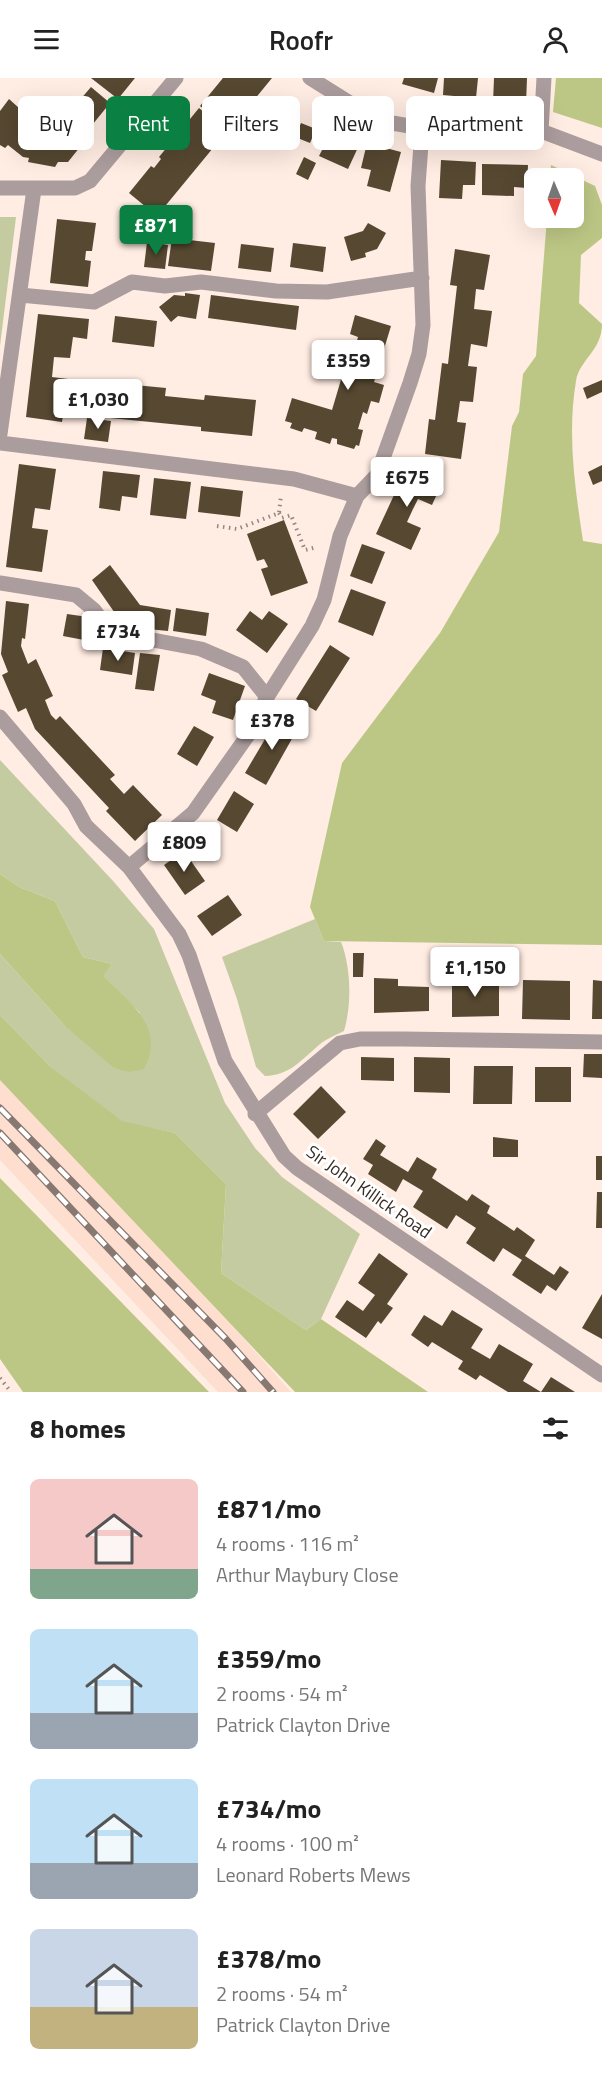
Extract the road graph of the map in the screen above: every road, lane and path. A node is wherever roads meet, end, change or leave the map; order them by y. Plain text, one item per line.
1 (176, 78) edge
2 (310, 78) edge
3 (544, 78) edge
4 (543, 96) edge
5 (406, 125) edge
6 (544, 132) edge
7 (421, 150) edge
8 (602, 154) edge
9 (0, 188) edge
10 (34, 189) junction
11 (422, 278) junction
12 (20, 295) junction
13 (0, 434) edge
14 (0, 442) edge
15 (282, 478) junction
16 (357, 496) junction
17 (279, 513) junction
18 (217, 526) dead end
19 (340, 536) junction
20 (0, 583) edge
21 (267, 697) junction
22 (0, 717) edge
23 (129, 867) junction
24 (602, 1042) edge
25 (255, 1114) junction
26 (602, 1375) edge
27 (0, 1378) edge
28 (11, 1392) edge

1 - 10 street
2 - 5 street
3 - 4 street
6 - 8 street
7 - 11 street
9 - 10 street
10 - 12 street
11 - 12 street
11 - 16 street
12 - 13 street
14 - 15 street
15 - 16 street
15 - 17 path
16 - 19 street
17 - 18 path
17 - 19 path
19 - 21 street
20 - 21 street
21 - 23 street
22 - 23 street, Sir John Killick Road
23 - 25 street, Sir John Killick Road
24 - 25 street
25 - 26 street, Sir John Killick Road
27 - 28 path

